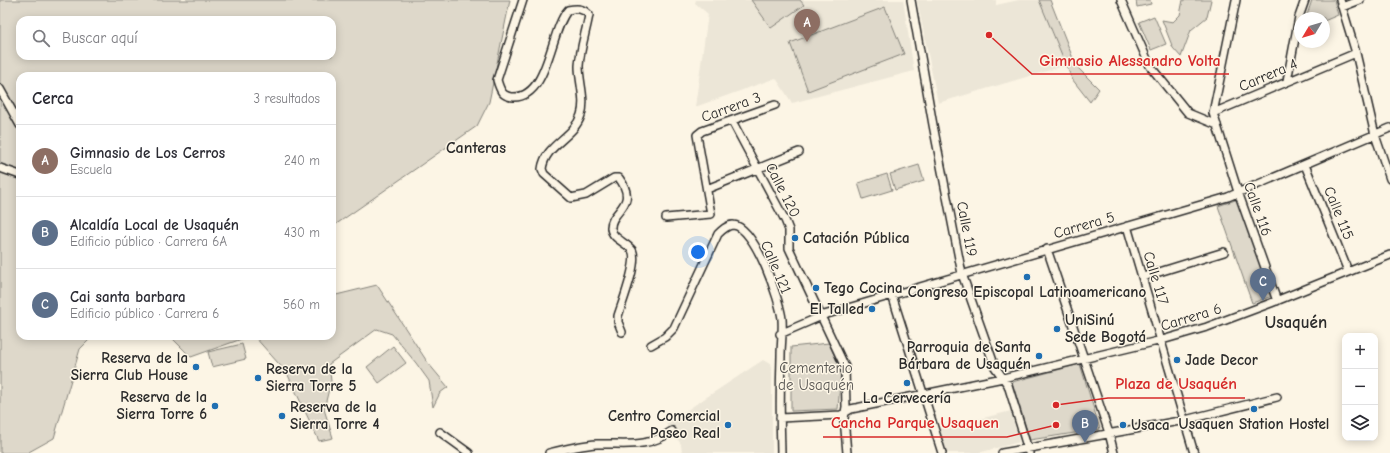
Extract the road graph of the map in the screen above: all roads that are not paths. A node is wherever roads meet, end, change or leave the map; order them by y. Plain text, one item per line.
1 (523, 0) edge
2 (911, 0) edge
3 (1121, 0) edge
4 (1236, 0) edge
5 (1305, 0) edge
6 (1360, 0) edge
7 (1341, 4) edge
8 (1356, 53) junction
9 (1287, 81) junction
10 (0, 89) edge
11 (775, 105) dead end
12 (1213, 113) junction
13 (16, 118) edge
14 (732, 122) junction
15 (1217, 124) junction
16 (1390, 128) edge
17 (1375, 134) junction
18 (799, 152) dead end
19 (1305, 165) junction
20 (0, 168) edge
21 (758, 168) junction
22 (16, 174) edge
23 (1390, 179) edge
24 (707, 189) junction
25 (1238, 192) junction
26 (666, 218) dead end
27 (1127, 226) junction
28 (1047, 249) junction
29 (1224, 252) dead end
30 (1390, 254) edge
31 (1348, 271) junction
32 (962, 274) junction
33 (1143, 277) junction
34 (892, 295) junction
35 (1277, 301) junction
36 (820, 316) junction
37 (622, 332) dead end
38 (780, 334) junction
39 (1162, 340) junction
40 (651, 344) dead end
41 (1084, 358) junction
42 (1003, 378) junction
43 (924, 395) junction
44 (1277, 397) dead end
45 (846, 412) junction
46 (780, 418) junction
47 (1185, 420) junction
48 (672, 431) dead end
49 (440, 432) dead end
50 (1109, 433) junction
51 (599, 444) junction
52 (590, 445) junction
53 (1029, 450) edge
54 (469, 453) edge
55 (549, 453) edge
56 (590, 453) edge
57 (600, 453) edge
58 (781, 453) edge
59 (847, 453) edge
60 (942, 453) edge
61 (1002, 453) edge
62 (1114, 453) edge
63 (1194, 453) edge

1 - 37 street
2 - 32 street, Calle 119
3 - 15 street
4 - 12 street
5 - 9 street
6 - 7 street
7 - 8 street
8 - 9 street, Carrera 4
8 - 17 street
9 - 12 street, Carrera 4
10 - 13 street
11 - 14 street, Carrera 3
12 - 15 street, Calle 116
14 - 21 street, Calle 120
14 - 24 street, Carrera 3
15 - 25 street, Calle 116
16 - 17 street, Carrera 5
17 - 19 street, Carrera 5
17 - 23 street
18 - 21 street
19 - 25 street, Carrera 5
19 - 31 street, Calle 115
20 - 22 street
21 - 24 street
21 - 36 street, Calle 120
24 - 26 street
25 - 27 street, Carrera 5
25 - 35 street, Calle 116
27 - 28 street, Carrera 5
27 - 33 street, Calle 117
28 - 32 street, Carrera 5
28 - 41 street
29 - 33 street
30 - 31 street, Carrera 6
31 - 35 street, Carrera 6
32 - 34 street, Carrera 5
32 - 42 street, Calle 119
33 - 39 street, Calle 117
34 - 36 street, Carrera 5
34 - 43 street
35 - 39 street, Carrera 6
36 - 38 street, Carrera 5
36 - 45 street, Calle 120
38 - 40 street, Calle 121
38 - 46 street, Calle 121
39 - 41 street, Carrera 6
39 - 47 street, Calle 117
41 - 42 street, Carrera 6
41 - 50 street
42 - 43 street, Carrera 6
42 - 53 street, Calle 119
43 - 45 street, Carrera 6
43 - 60 street
44 - 47 street
45 - 46 street, Carrera 6
45 - 59 street, Calle 120
46 - 58 street, Calle 121
47 - 50 street
47 - 63 street, Calle 117
48 - 51 street
49 - 54 street
50 - 53 street
50 - 62 street
51 - 52 street
51 - 57 street
52 - 55 street
52 - 56 street
53 - 61 street

